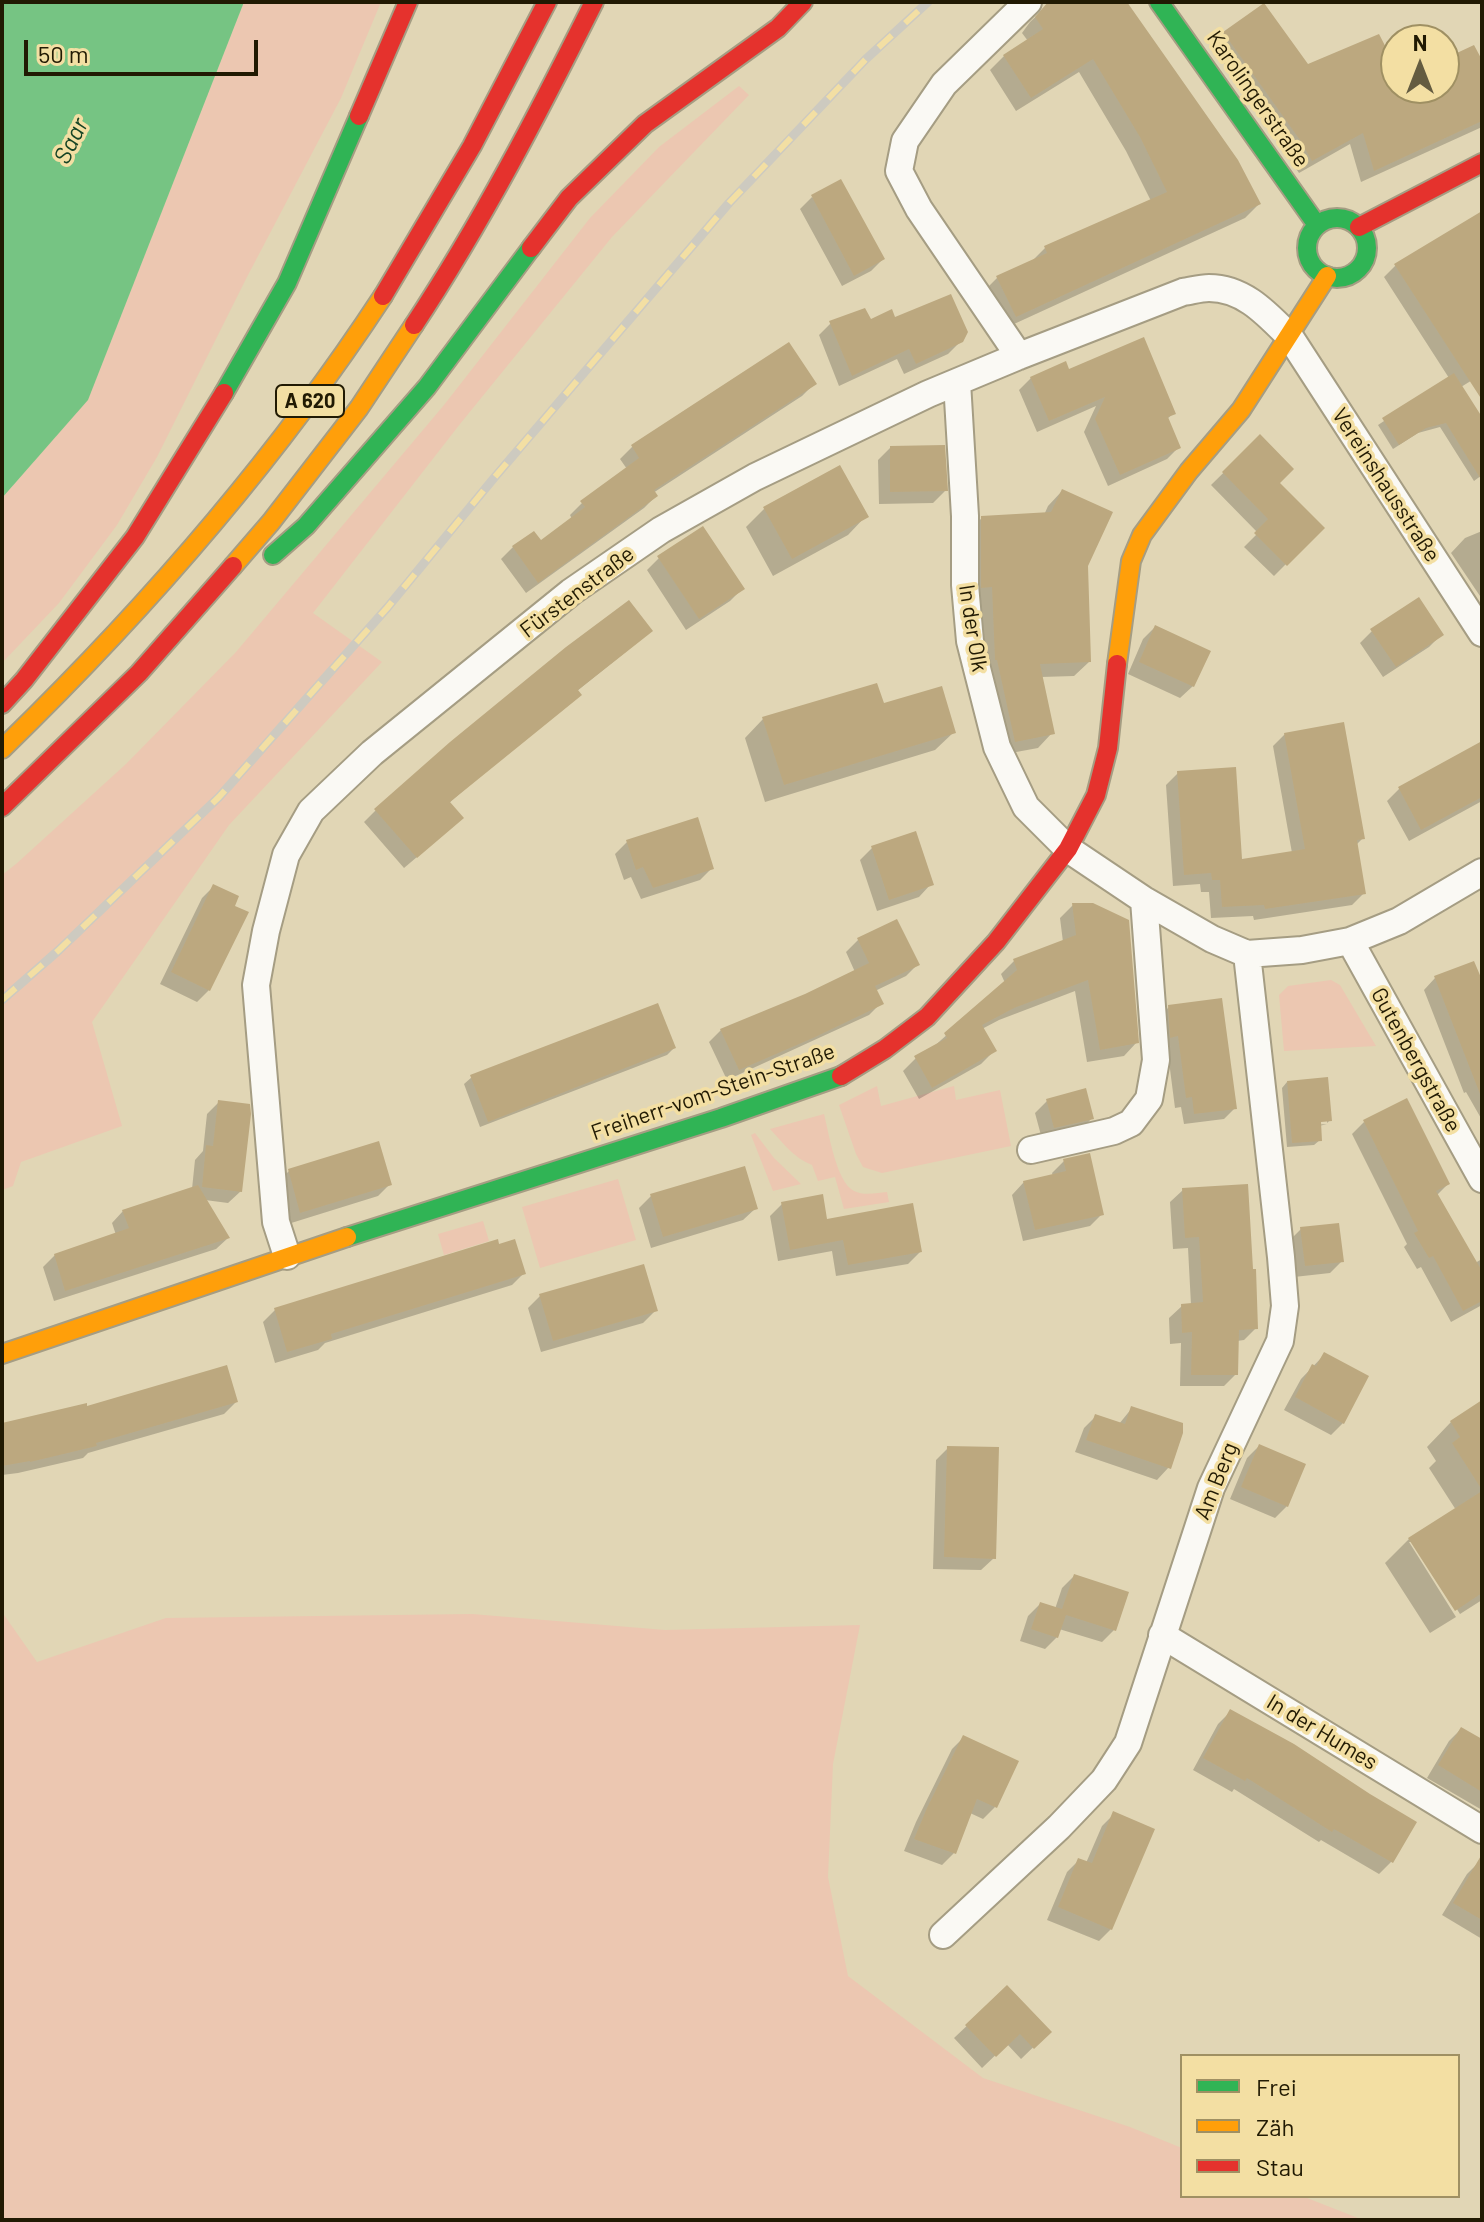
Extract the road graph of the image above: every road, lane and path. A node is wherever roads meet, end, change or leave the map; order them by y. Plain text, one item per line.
1 (408, 2) edge
2 (547, 2) edge
3 (594, 2) edge
4 (803, 2) edge
5 (1028, 2) edge
6 (1159, 2) edge
7 (1482, 163) edge
8 (1317, 225) junction
9 (1359, 227) junction
10 (1327, 276) junction
11 (1290, 337) junction
12 (1019, 356) junction
13 (957, 382) junction
14 (1482, 633) edge
15 (139, 673) junction
16 (2, 704) edge
17 (2, 749) edge
18 (2, 807) edge
19 (1068, 849) junction
20 (1482, 872) edge
21 (1144, 900) junction
22 (1350, 941) junction
23 (1247, 954) junction
24 (1031, 1150) dead end
25 (1482, 1179) edge
26 (287, 1256) junction
27 (2, 1354) edge
28 (1162, 1635) junction
29 (1482, 1830) edge
30 (943, 1935) dead end

1 - 16 main road
2 - 17 main road, A 620
3 - 15 main road, A 620
4 - 15 main road
5 - 12 street
6 - 8 main road, Karolingerstraße
7 - 9 main road
8 - 9 main road
8 - 10 main road
9 - 10 main road
10 - 11 main road, Freiherr-vom-Stein-Straße
11 - 12 street, Fürstenstraße
11 - 14 street, Vereinshausstraße
11 - 19 main road, Freiherr-vom-Stein-Straße
12 - 13 street, Fürstenstraße
13 - 19 street, In der Olk
13 - 26 street, Fürstenstraße
15 - 18 main road, A 620
19 - 21 street
19 - 26 main road, Freiherr-vom-Stein-Straße
20 - 22 street
21 - 23 street
21 - 24 street
22 - 23 street
22 - 25 street, Gutenbergstraße
23 - 28 street, Am Berg
26 - 27 main road, Freiherr-vom-Stein-Straße
28 - 29 street, In der Humes
28 - 30 street, Am Berg

